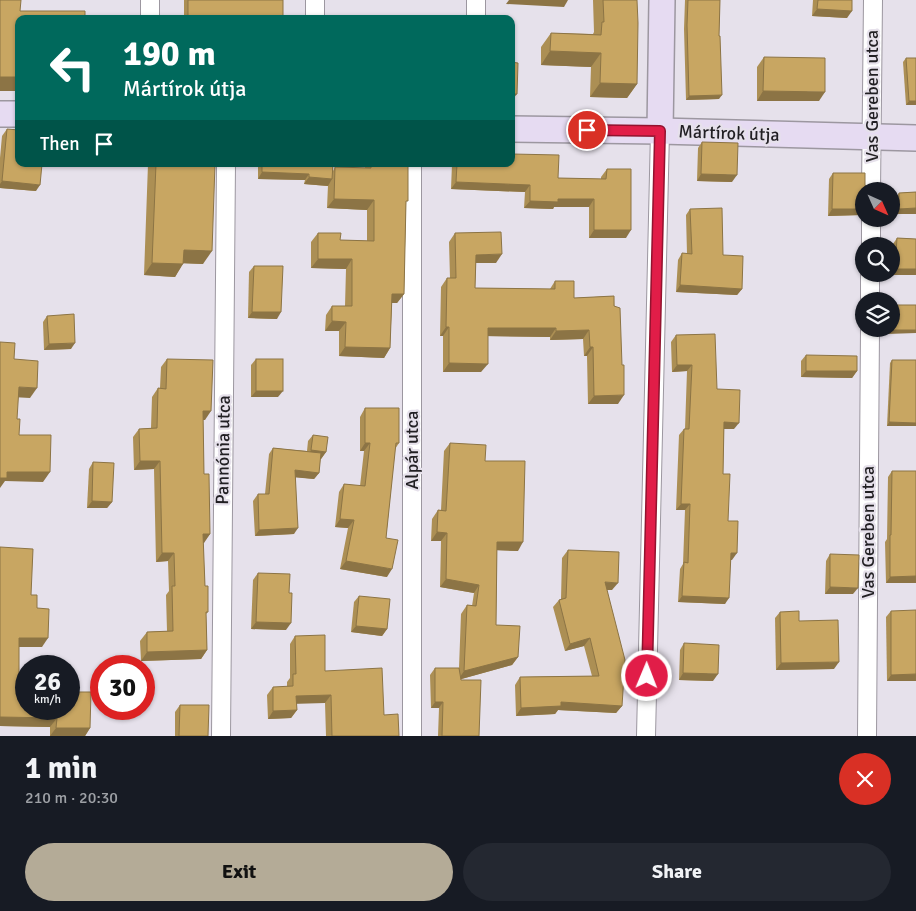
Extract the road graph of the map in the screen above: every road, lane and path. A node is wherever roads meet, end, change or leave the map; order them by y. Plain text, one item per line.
1 (150, 0) edge
2 (315, 0) edge
3 (476, 0) edge
4 (662, 0) edge
5 (872, 0) edge
6 (150, 15) edge
7 (315, 15) edge
8 (476, 15) edge
9 (0, 114) edge
10 (15, 114) edge
11 (515, 130) edge
12 (660, 131) junction
13 (871, 138) junction
14 (916, 138) edge
15 (226, 167) edge
16 (412, 167) edge
17 (871, 182) edge
18 (870, 337) edge
19 (221, 736) edge
20 (412, 736) edge
21 (646, 736) edge
22 (867, 736) edge

1 - 6 street
2 - 7 street
3 - 8 street
4 - 12 street
5 - 13 street, Vas Gereben utca
9 - 10 street
11 - 12 street, Mártírok útja
12 - 13 street, Mártírok útja
12 - 21 street
13 - 14 street, Mártírok útja
13 - 17 street, Vas Gereben utca
15 - 19 street, Pannónia utca
16 - 20 street, Alpár utca
18 - 22 street, Vas Gereben utca

